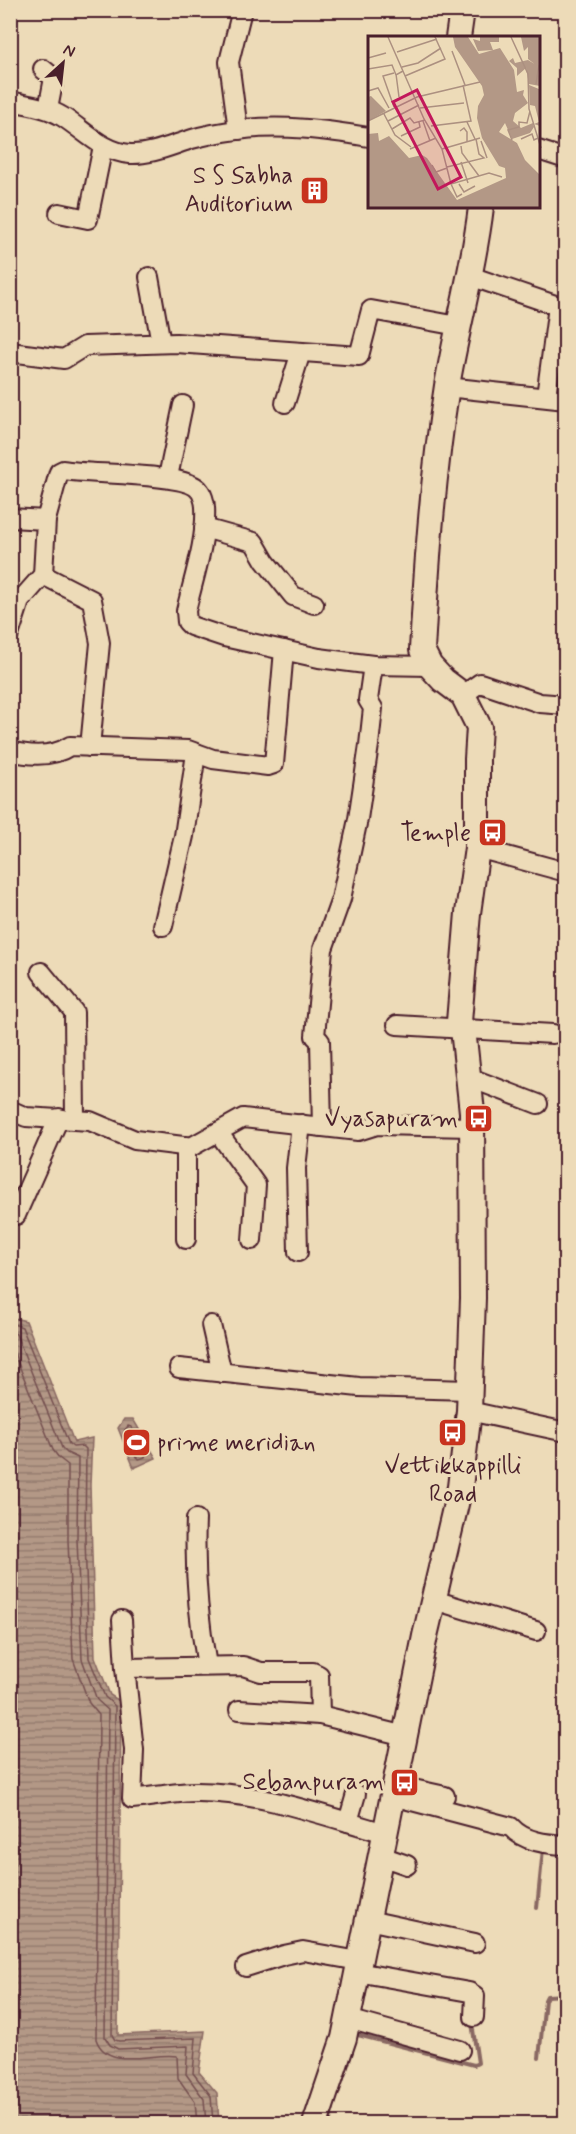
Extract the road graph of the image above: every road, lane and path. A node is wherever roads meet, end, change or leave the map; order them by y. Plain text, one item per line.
1 (242, 10) edge
2 (462, 10) edge
3 (458, 36) edge
4 (43, 69) dead end
5 (10, 101) edge
6 (48, 109) junction
7 (238, 130) junction
8 (368, 137) edge
9 (103, 146) junction
10 (540, 151) edge
11 (566, 159) edge
12 (481, 208) edge
13 (59, 213) dead end
14 (470, 276) junction
15 (149, 277) dead end
16 (458, 326) junction
17 (161, 343) junction
18 (10, 352) edge
19 (301, 352) junction
20 (447, 387) junction
21 (546, 397) junction
22 (566, 400) edge
23 (285, 403) dead end
24 (183, 405) dead end
25 (168, 477) junction
26 (10, 518) edge
27 (46, 520) junction
28 (204, 528) junction
29 (43, 575) junction
30 (314, 604) dead end
31 (10, 632) edge
32 (284, 650) junction
33 (373, 665) junction
34 (430, 666) junction
35 (464, 695) junction
36 (566, 705) edge
37 (90, 747) junction
38 (10, 752) edge
39 (196, 753) junction
40 (477, 848) junction
41 (566, 872) edge
42 (163, 926) dead end
43 (41, 972) dead end
44 (397, 1025) dead end
45 (463, 1029) junction
46 (553, 1034) dead end
47 (468, 1077) junction
48 (538, 1104) dead end
49 (10, 1110) edge
50 (67, 1119) junction
51 (301, 1124) junction
52 (322, 1127) junction
53 (472, 1127) junction
54 (218, 1132) junction
55 (186, 1146) junction
56 (10, 1214) edge
57 (186, 1239) dead end
58 (252, 1240) dead end
59 (298, 1252) dead end
60 (211, 1325) dead end
61 (178, 1368) dead end
62 (222, 1373) junction
63 (470, 1400) junction
64 (566, 1432) edge
65 (196, 1519) dead end
66 (434, 1600) junction
67 (122, 1620) dead end
68 (536, 1631) dead end
69 (207, 1666) junction
70 (125, 1668) junction
71 (239, 1710) dead end
72 (320, 1715) junction
73 (405, 1736) junction
74 (394, 1790) junction
75 (356, 1794) dead end
76 (445, 1796) dead end
77 (348, 1822) junction
78 (385, 1833) junction
79 (566, 1845) edge
80 (381, 1856) junction
81 (407, 1865) dead end
82 (368, 1920) junction
83 (476, 1943) dead end
84 (358, 1966) junction
85 (246, 1967) dead end
86 (474, 2017) dead end
87 (348, 2019) junction
88 (460, 2050) dead end
89 (315, 2124) edge

1 - 7 street
2 - 3 main road
4 - 6 street
5 - 6 street
6 - 9 street
7 - 8 street
7 - 9 street
9 - 13 street
10 - 11 street
12 - 14 main road
14 - 16 main road
14 - 21 street
15 - 17 street
16 - 19 street
16 - 20 main road
17 - 18 street
17 - 19 street
19 - 23 street
20 - 21 street
20 - 34 main road
21 - 22 street
24 - 25 street
25 - 27 street
25 - 28 street
26 - 27 street
27 - 29 street
28 - 30 street
28 - 32 street
29 - 31 street
29 - 37 street
32 - 33 street
32 - 39 street
33 - 34 street
33 - 52 street
34 - 35 main road
35 - 36 street
35 - 40 main road
37 - 38 street
37 - 39 street
39 - 42 street
40 - 41 street
40 - 45 main road
43 - 50 street
44 - 45 street
45 - 46 street
45 - 47 main road
47 - 48 street
47 - 53 main road
49 - 50 street
50 - 55 street
50 - 56 street
51 - 52 street
51 - 54 street
51 - 59 street
52 - 53 street
53 - 63 main road
54 - 55 street
54 - 58 street
55 - 57 street
60 - 62 street
61 - 62 street
62 - 63 street
63 - 64 street
63 - 66 main road
65 - 69 street
66 - 68 street
66 - 73 main road
67 - 70 street
69 - 70 street
69 - 72 street
70 - 77 street
71 - 72 street
72 - 73 street
73 - 74 main road
74 - 76 street
74 - 78 main road
74 - 79 street
75 - 77 street
77 - 78 street
78 - 80 main road
80 - 81 street
80 - 82 main road
82 - 83 street
82 - 84 main road
84 - 85 street
84 - 86 street
84 - 87 main road
87 - 88 street
87 - 89 main road

